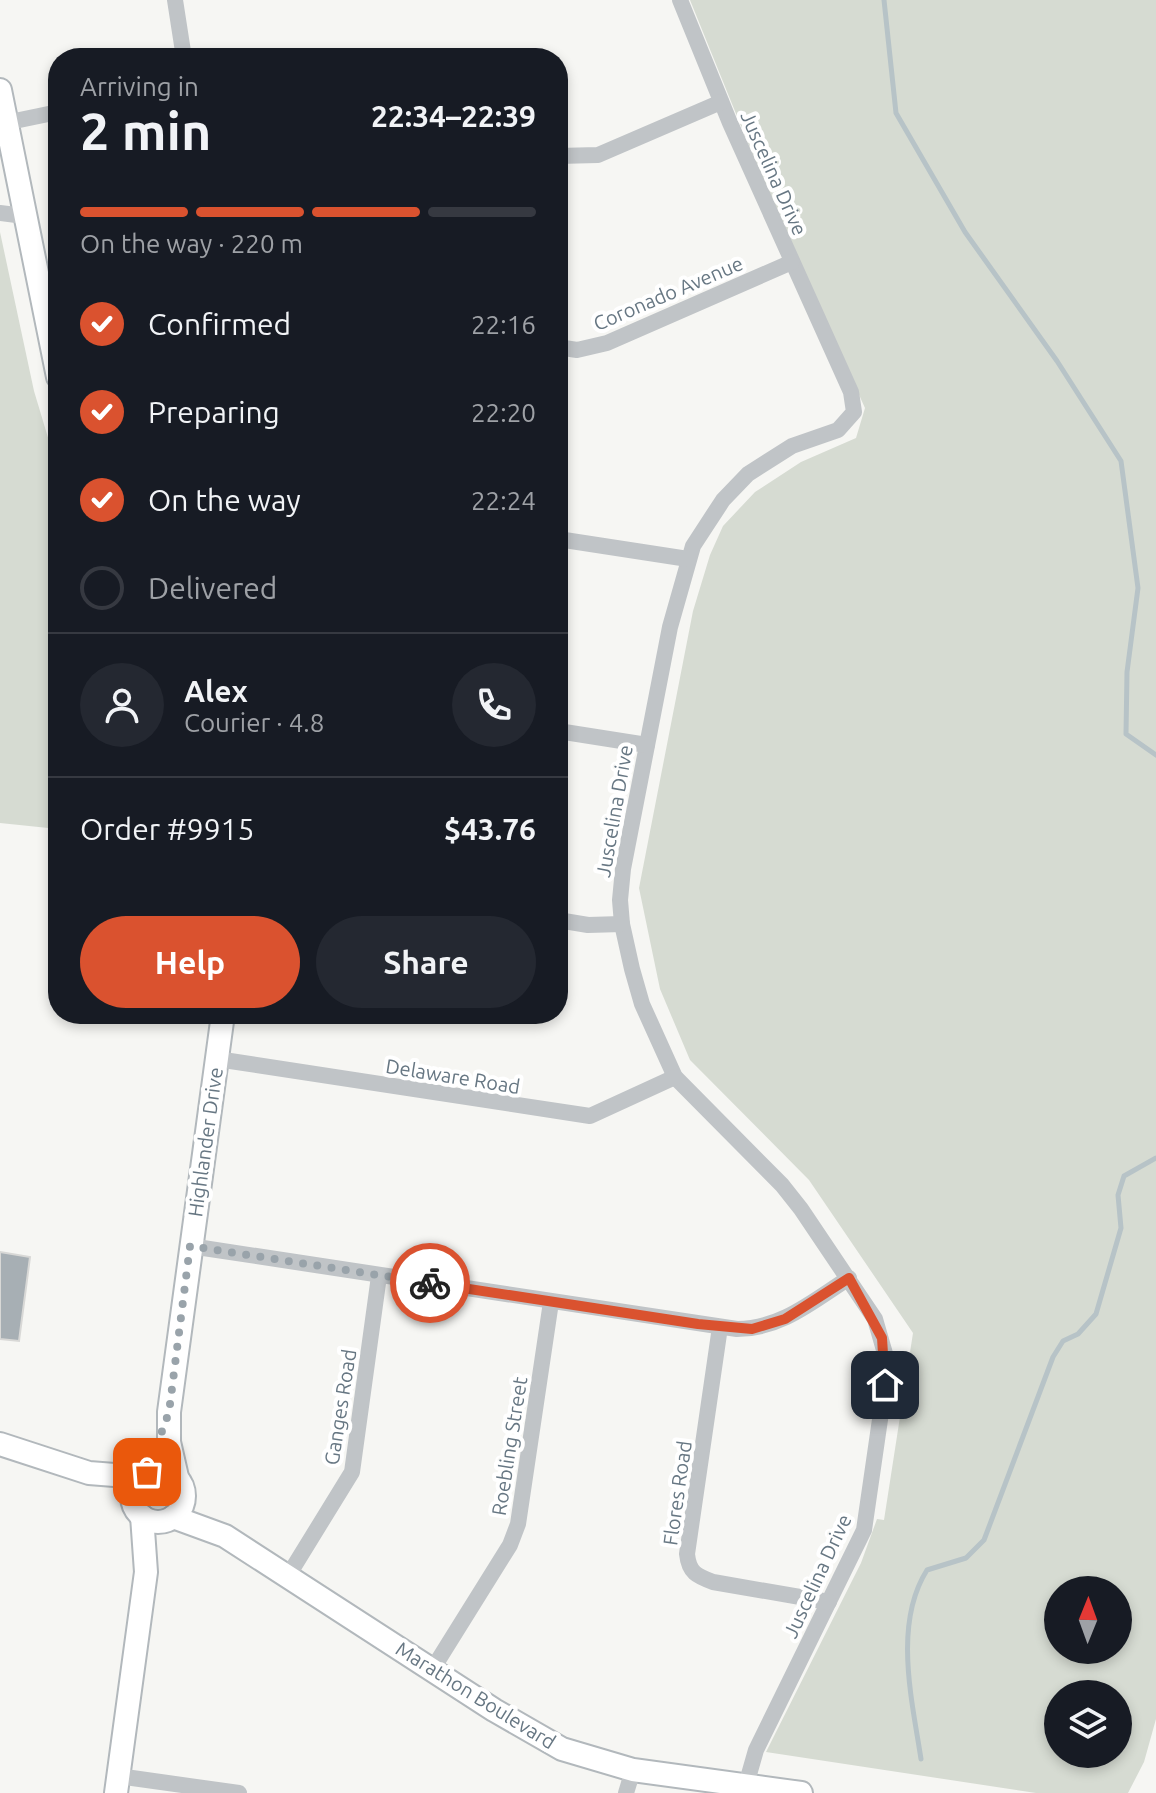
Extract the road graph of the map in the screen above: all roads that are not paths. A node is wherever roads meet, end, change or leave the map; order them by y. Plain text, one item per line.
1 (175, 0) edge
2 (680, 0) edge
3 (182, 48) edge
4 (0, 90) edge
5 (721, 102) junction
6 (48, 114) edge
7 (5, 123) junction
8 (568, 157) edge
9 (0, 213) edge
10 (24, 216) junction
11 (792, 262) junction
12 (48, 293) edge
13 (568, 349) edge
14 (568, 541) edge
15 (688, 559) junction
16 (568, 733) edge
17 (647, 745) junction
18 (568, 922) edge
19 (622, 924) junction
20 (222, 1024) edge
21 (217, 1059) junction
22 (675, 1077) junction
23 (190, 1246) junction
24 (379, 1276) junction
25 (849, 1278) junction
26 (551, 1302) junction
27 (720, 1327) junction
28 (169, 1412) junction
29 (0, 1444) edge
30 (89, 1473) junction
31 (144, 1475) junction
32 (181, 1486) junction
33 (138, 1510) junction
34 (170, 1519) junction
35 (225, 1536) junction
36 (146, 1572) junction
37 (288, 1576) junction
38 (829, 1602) junction
39 (432, 1670) junction
40 (633, 1770) junction
41 (117, 1784) edge
42 (746, 1785) junction
43 (239, 1793) edge
44 (626, 1793) edge
45 (801, 1793) edge

1 - 3 street
2 - 5 street, Juscelina Drive
4 - 7 street
5 - 8 street
5 - 11 street, Juscelina Drive
6 - 7 street
7 - 10 street
9 - 10 street
10 - 12 street
11 - 13 street, Coronado Avenue
11 - 15 street, Juscelina Drive
14 - 15 street
15 - 17 street, Juscelina Drive
16 - 17 street
17 - 19 street, Juscelina Drive
18 - 19 street
19 - 22 street, Juscelina Drive
20 - 21 street, Highlander Drive
21 - 22 street, Delaware Road
21 - 23 street, Highlander Drive
22 - 25 street, Juscelina Drive
23 - 24 street
23 - 28 street, Highlander Drive
24 - 26 street
24 - 37 street, Ganges Road
25 - 27 street
25 - 38 street, Juscelina Drive
26 - 27 street
26 - 39 street, Roebling Street
27 - 38 street, Flores Road
28 - 31 street, Highlander Drive
28 - 32 street, Highlander Drive
29 - 30 street
30 - 31 street
30 - 33 street
31 - 32 street
31 - 33 street
32 - 34 street
32 - 35 street, Marathon Boulevard
33 - 34 street
33 - 36 street
34 - 35 street, Marathon Boulevard
34 - 36 street
35 - 37 street, Marathon Boulevard
36 - 41 street
37 - 39 street, Marathon Boulevard
38 - 42 street, Juscelina Drive
39 - 40 street, Marathon Boulevard
40 - 42 street, Marathon Boulevard
40 - 44 street
41 - 43 street
42 - 45 street, Marathon Boulevard

